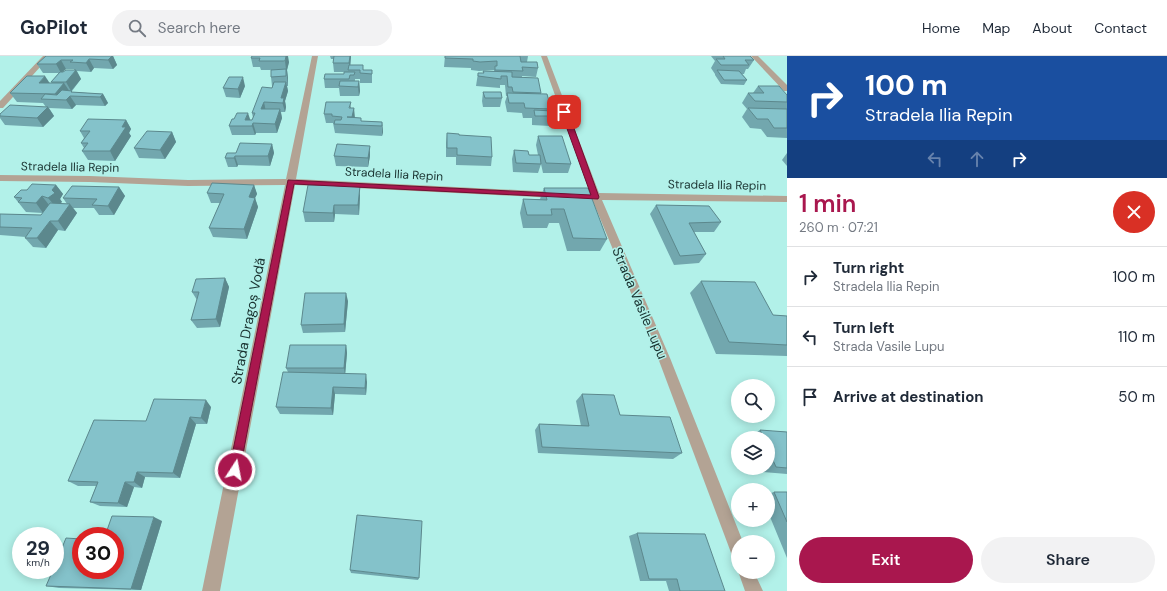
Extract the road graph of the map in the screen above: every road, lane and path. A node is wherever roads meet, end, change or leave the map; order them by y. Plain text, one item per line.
1 (48, 56) edge
2 (314, 56) edge
3 (544, 56) edge
4 (754, 56) edge
5 (787, 89) edge
6 (0, 106) edge
7 (0, 178) edge
8 (290, 182) junction
9 (596, 197) junction
10 (787, 199) edge
11 (732, 535) edge
12 (749, 579) edge
13 (211, 591) edge
14 (754, 591) edge

1 - 6 street
2 - 8 street, Strada Dragoș Vodă
3 - 9 street, Strada Vasile Lupu
4 - 5 street
7 - 8 street, Stradela Ilia Repin
8 - 9 street, Stradela Ilia Repin
8 - 13 street, Strada Dragoș Vodă
9 - 10 street, Stradela Ilia Repin
9 - 11 street, Strada Vasile Lupu
12 - 14 street

